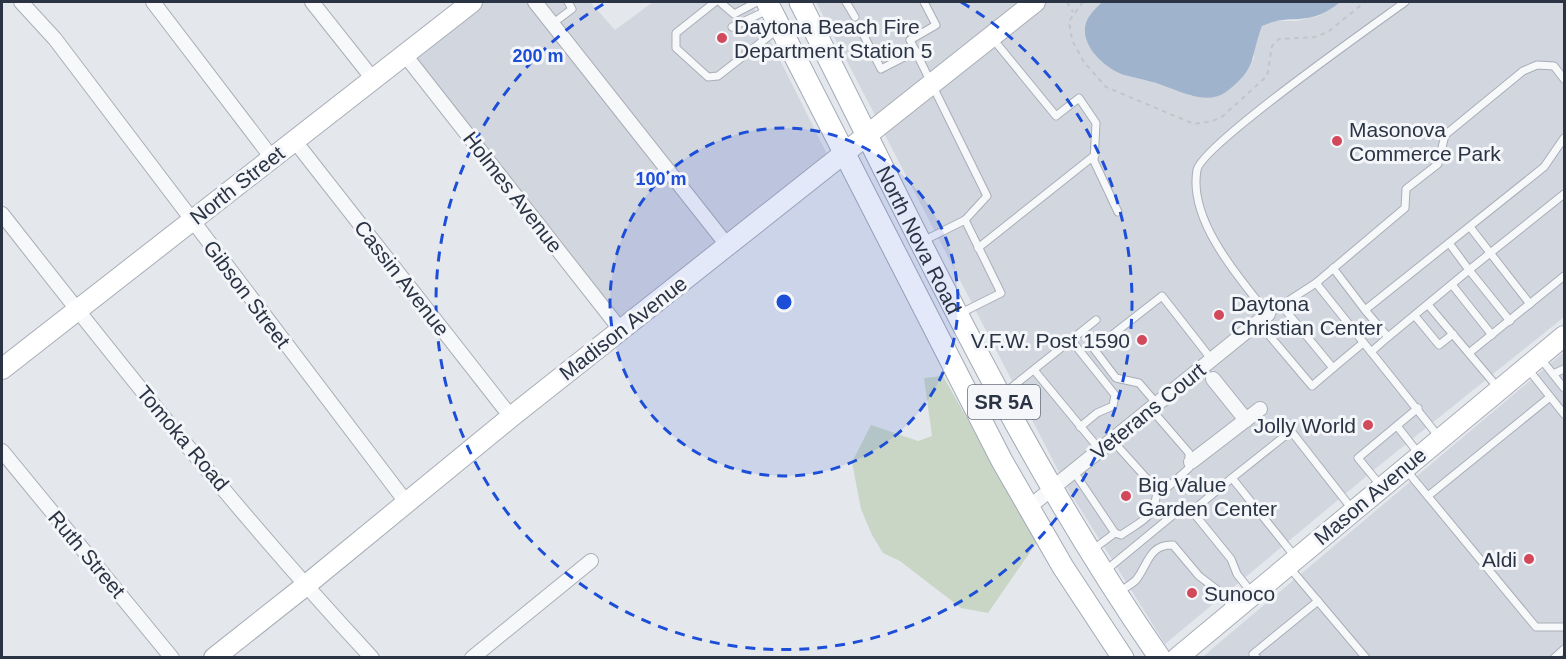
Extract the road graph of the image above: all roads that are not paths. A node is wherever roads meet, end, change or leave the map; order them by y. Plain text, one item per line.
1 (21, 2) edge
2 (153, 2) edge
3 (312, 2) edge
4 (472, 2) edge
5 (535, 2) edge
6 (568, 2) edge
7 (715, 2) edge
8 (720, 2) edge
9 (800, 2) edge
10 (846, 2) edge
11 (924, 2) edge
12 (1032, 2) edge
13 (1405, 2) edge
14 (769, 10) edge
15 (855, 17) dead end
16 (552, 24) junction
17 (732, 27) dead end
18 (860, 28) dead end
19 (991, 37) junction
20 (916, 51) junction
21 (405, 54) junction
22 (373, 79) junction
23 (1564, 79) edge
24 (933, 83) junction
25 (868, 135) junction
26 (1564, 138) edge
27 (294, 140) junction
28 (845, 152) junction
29 (1095, 155) junction
30 (272, 158) junction
31 (1564, 194) edge
32 (1118, 212) dead end
33 (2, 214) edge
34 (965, 220) junction
35 (191, 221) junction
36 (1470, 226) junction
37 (922, 241) junction
38 (1449, 243) junction
39 (727, 245) junction
40 (978, 248) junction
41 (1492, 252) junction
42 (1333, 268) junction
43 (1469, 270) junction
44 (1564, 276) edge
45 (1316, 283) junction
46 (1453, 286) junction
47 (1530, 304) junction
48 (1282, 306) junction
49 (1429, 306) junction
50 (77, 310) junction
51 (1365, 310) junction
52 (960, 315) junction
53 (1415, 316) junction
54 (1263, 318) junction
55 (1096, 320) dead end
56 (1510, 321) junction
57 (620, 329) junction
58 (936, 331) junction
59 (1453, 334) junction
60 (1492, 335) junction
61 (1564, 336) edge
62 (1388, 338) junction
63 (1071, 340) junction
64 (1363, 343) junction
65 (1371, 352) junction
66 (1469, 353) junction
67 (1212, 360) junction
68 (1533, 362) junction
69 (1333, 368) junction
70 (2, 369) edge
71 (1564, 369) edge
72 (1034, 370) junction
73 (1554, 374) junction
74 (1213, 379) dead end
75 (1564, 388) edge
76 (1499, 389) junction
77 (1002, 396) junction
78 (1550, 397) junction
79 (1154, 406) junction
80 (1418, 408) junction
81 (1260, 409) dead end
82 (1564, 414) edge
83 (511, 417) junction
84 (1246, 420) junction
85 (1397, 426) junction
86 (1080, 427) junction
87 (1439, 437) junction
88 (1117, 445) junction
89 (1100, 450) junction
90 (2, 451) edge
91 (1411, 461) junction
92 (1191, 462) junction
93 (1074, 471) junction
94 (1232, 478) junction
95 (1381, 486) junction
96 (1052, 489) junction
97 (1157, 490) junction
98 (1428, 496) junction
99 (406, 502) junction
100 (1028, 508) junction
101 (1353, 510) junction
102 (1192, 511) junction
103 (1115, 533) junction
104 (1090, 552) junction
105 (591, 561) dead end
106 (1292, 562) junction
107 (1103, 573) junction
108 (305, 586) junction
109 (1117, 594) junction
110 (1253, 594) junction
111 (1318, 601) junction
112 (1233, 611) junction
113 (1564, 627) edge
114 (1564, 649) edge
115 (1253, 656) edge
116 (172, 657) edge
117 (214, 657) edge
118 (372, 657) edge
119 (472, 657) edge
120 (1123, 657) edge
121 (1160, 657) edge
122 (1177, 657) edge
123 (1366, 657) edge
124 (1554, 657) edge

1 - 35 street, Gibson Street
2 - 30 street
3 - 22 street
4 - 21 street, North Street
5 - 16 street
6 - 16 lane
7 - 14 lane
8 - 14 lane
9 - 25 main road, North Nova Road / SR 5A
10 - 15 lane
11 - 20 lane
12 - 19 street, Madison Avenue
13 - 54 lane
14 - 17 lane
14 - 28 main road, North Nova Road / SR 5A
16 - 39 street
18 - 20 lane
19 - 24 street, Madison Avenue
19 - 29 lane
20 - 24 lane
21 - 22 street, North Street
21 - 57 street, Holmes Avenue
22 - 27 street, North Street
23 - 42 lane
24 - 25 street, Madison Avenue
24 - 34 lane
25 - 28 street, Madison Avenue
25 - 37 main road, North Nova Road / SR 5A
26 - 36 lane
27 - 30 street, North Street
27 - 83 street, Cassin Avenue
28 - 39 street, Madison Avenue
28 - 58 main road, North Nova Road / SR 5A
29 - 32 lane
29 - 40 lane
30 - 35 street, North Street
31 - 41 lane
33 - 50 street, Tomoka Road
34 - 37 lane
34 - 40 lane
35 - 50 street, North Street
35 - 99 street, Gibson Street
36 - 38 lane
36 - 41 lane
37 - 52 main road, North Nova Road / SR 5A
38 - 43 lane
38 - 51 lane
39 - 57 street, Madison Avenue
40 - 52 lane
41 - 43 lane
41 - 47 lane
42 - 45 lane
42 - 51 lane
43 - 46 lane
43 - 56 lane
44 - 47 lane
45 - 48 lane
45 - 64 lane
46 - 49 lane
46 - 60 lane
47 - 56 lane
48 - 54 lane
48 - 69 lane
49 - 53 lane
49 - 59 lane
50 - 70 street, North Street
50 - 108 street, Tomoka Road
51 - 62 lane
52 - 58 street
52 - 77 main road, North Nova Road / SR 5A
53 - 59 lane
53 - 62 lane
54 - 67 street, Veterans Court
54 - 69 lane
55 - 63 lane
56 - 60 lane
57 - 83 street, Madison Avenue
58 - 100 main road, North Nova Road / SR 5A
59 - 66 lane
60 - 66 lane
61 - 68 street, Mason Avenue
62 - 65 lane
63 - 72 lane
63 - 86 lane
64 - 65 lane
64 - 69 lane
65 - 80 lane
66 - 76 lane
67 - 79 street, Veterans Court
67 - 79 lane
68 - 73 lane
68 - 76 street, Mason Avenue
68 - 78 lane
71 - 73 lane
72 - 77 lane
72 - 86 lane
73 - 75 lane
74 - 84 street
76 - 87 street, Mason Avenue
77 - 96 main road, North Nova Road / SR 5A
78 - 82 lane
78 - 98 lane
79 - 88 street, Veterans Court
79 - 92 lane
80 - 85 lane
80 - 87 lane
81 - 84 street
83 - 99 street, Madison Avenue
84 - 92 street
85 - 91 lane
85 - 95 lane
86 - 89 lane
87 - 91 street, Mason Avenue
88 - 89 street, Veterans Court
88 - 97 lane
89 - 93 street, Veterans Court
90 - 116 street, Ruth Street
91 - 95 street, Mason Avenue
91 - 98 lane
92 - 97 lane
93 - 96 street, Veterans Court
93 - 103 lane
94 - 101 lane
94 - 102 lane
94 - 106 lane
95 - 101 street, Mason Avenue
96 - 100 street, Veterans Court
96 - 104 main road, North Nova Road / SR 5A
97 - 103 lane
98 - 113 lane
99 - 108 street, Madison Avenue
100 - 120 main road, North Nova Road / SR 5A
101 - 106 street, Mason Avenue
102 - 107 lane
102 - 110 lane
103 - 104 lane
104 - 107 main road, North Nova Road / SR 5A
105 - 119 street
106 - 110 street, Mason Avenue
106 - 111 lane
107 - 109 main road, North Nova Road / SR 5A
108 - 117 street, Madison Avenue
108 - 118 street, Tomoka Road
109 - 112 lane
109 - 121 main road, North Nova Road / SR 5A
110 - 112 street, Mason Avenue
111 - 115 lane
111 - 123 lane
112 - 122 street, Mason Avenue
114 - 124 lane

